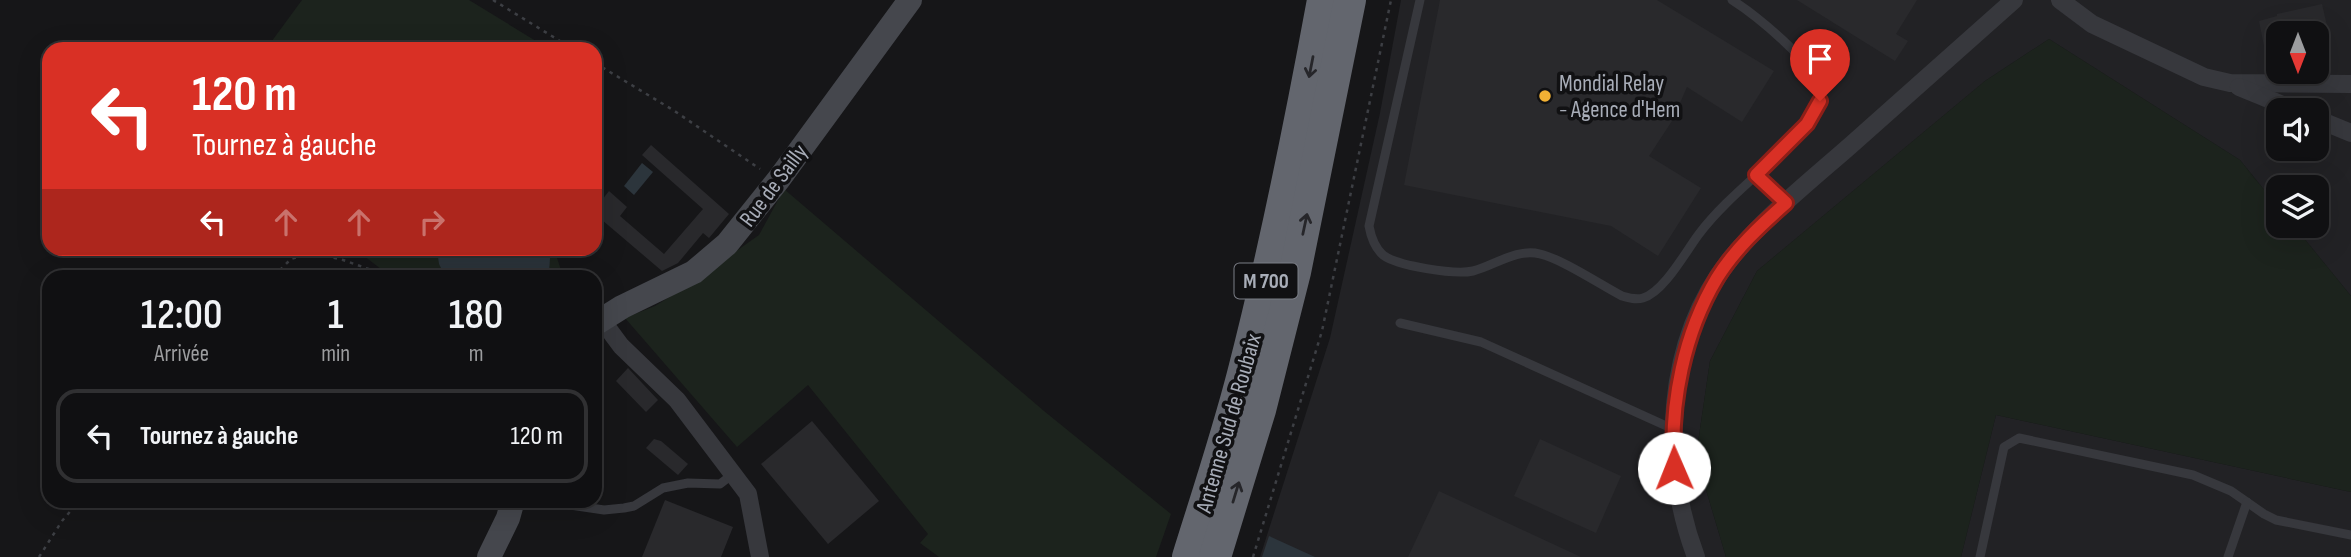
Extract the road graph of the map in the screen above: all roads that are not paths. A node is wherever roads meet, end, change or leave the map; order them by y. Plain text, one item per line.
1 (910, 0) edge
2 (1323, 0) edge
3 (1350, 0) edge
4 (1420, 0) edge
5 (1732, 0) edge
6 (2014, 0) edge
7 (2060, 0) edge
8 (2230, 83) junction
9 (2351, 84) edge
10 (2266, 98) edge
11 (2329, 124) edge
12 (2351, 133) edge
13 (1756, 175) junction
14 (1786, 203) junction
15 (602, 320) edge
16 (1400, 323) dead end
17 (602, 326) edge
18 (1673, 429) junction
19 (733, 474) junction
20 (2247, 502) junction
21 (511, 508) edge
22 (590, 508) edge
23 (2351, 535) edge
24 (489, 557) edge
25 (760, 557) edge
26 (1188, 557) edge
27 (1215, 557) edge
28 (1696, 557) edge
29 (1980, 557) edge
30 (2228, 557) edge

1 - 15 street, Rue de Sailly
2 -> 26 highway, Antenne Sud de Roubaix / M 700
27 -> 3 highway, Antenne Sud de Roubaix / M 700
4 - 13 lane
5 - 13 lane
6 - 14 street
7 - 8 street
8 - 9 street
8 - 10 street
11 - 12 street
13 - 14 lane
14 - 18 street
16 - 18 lane
17 - 19 street
18 - 28 street
19 - 22 lane
19 - 25 street
20 - 23 lane
20 - 29 lane
20 - 30 lane
21 - 24 street

